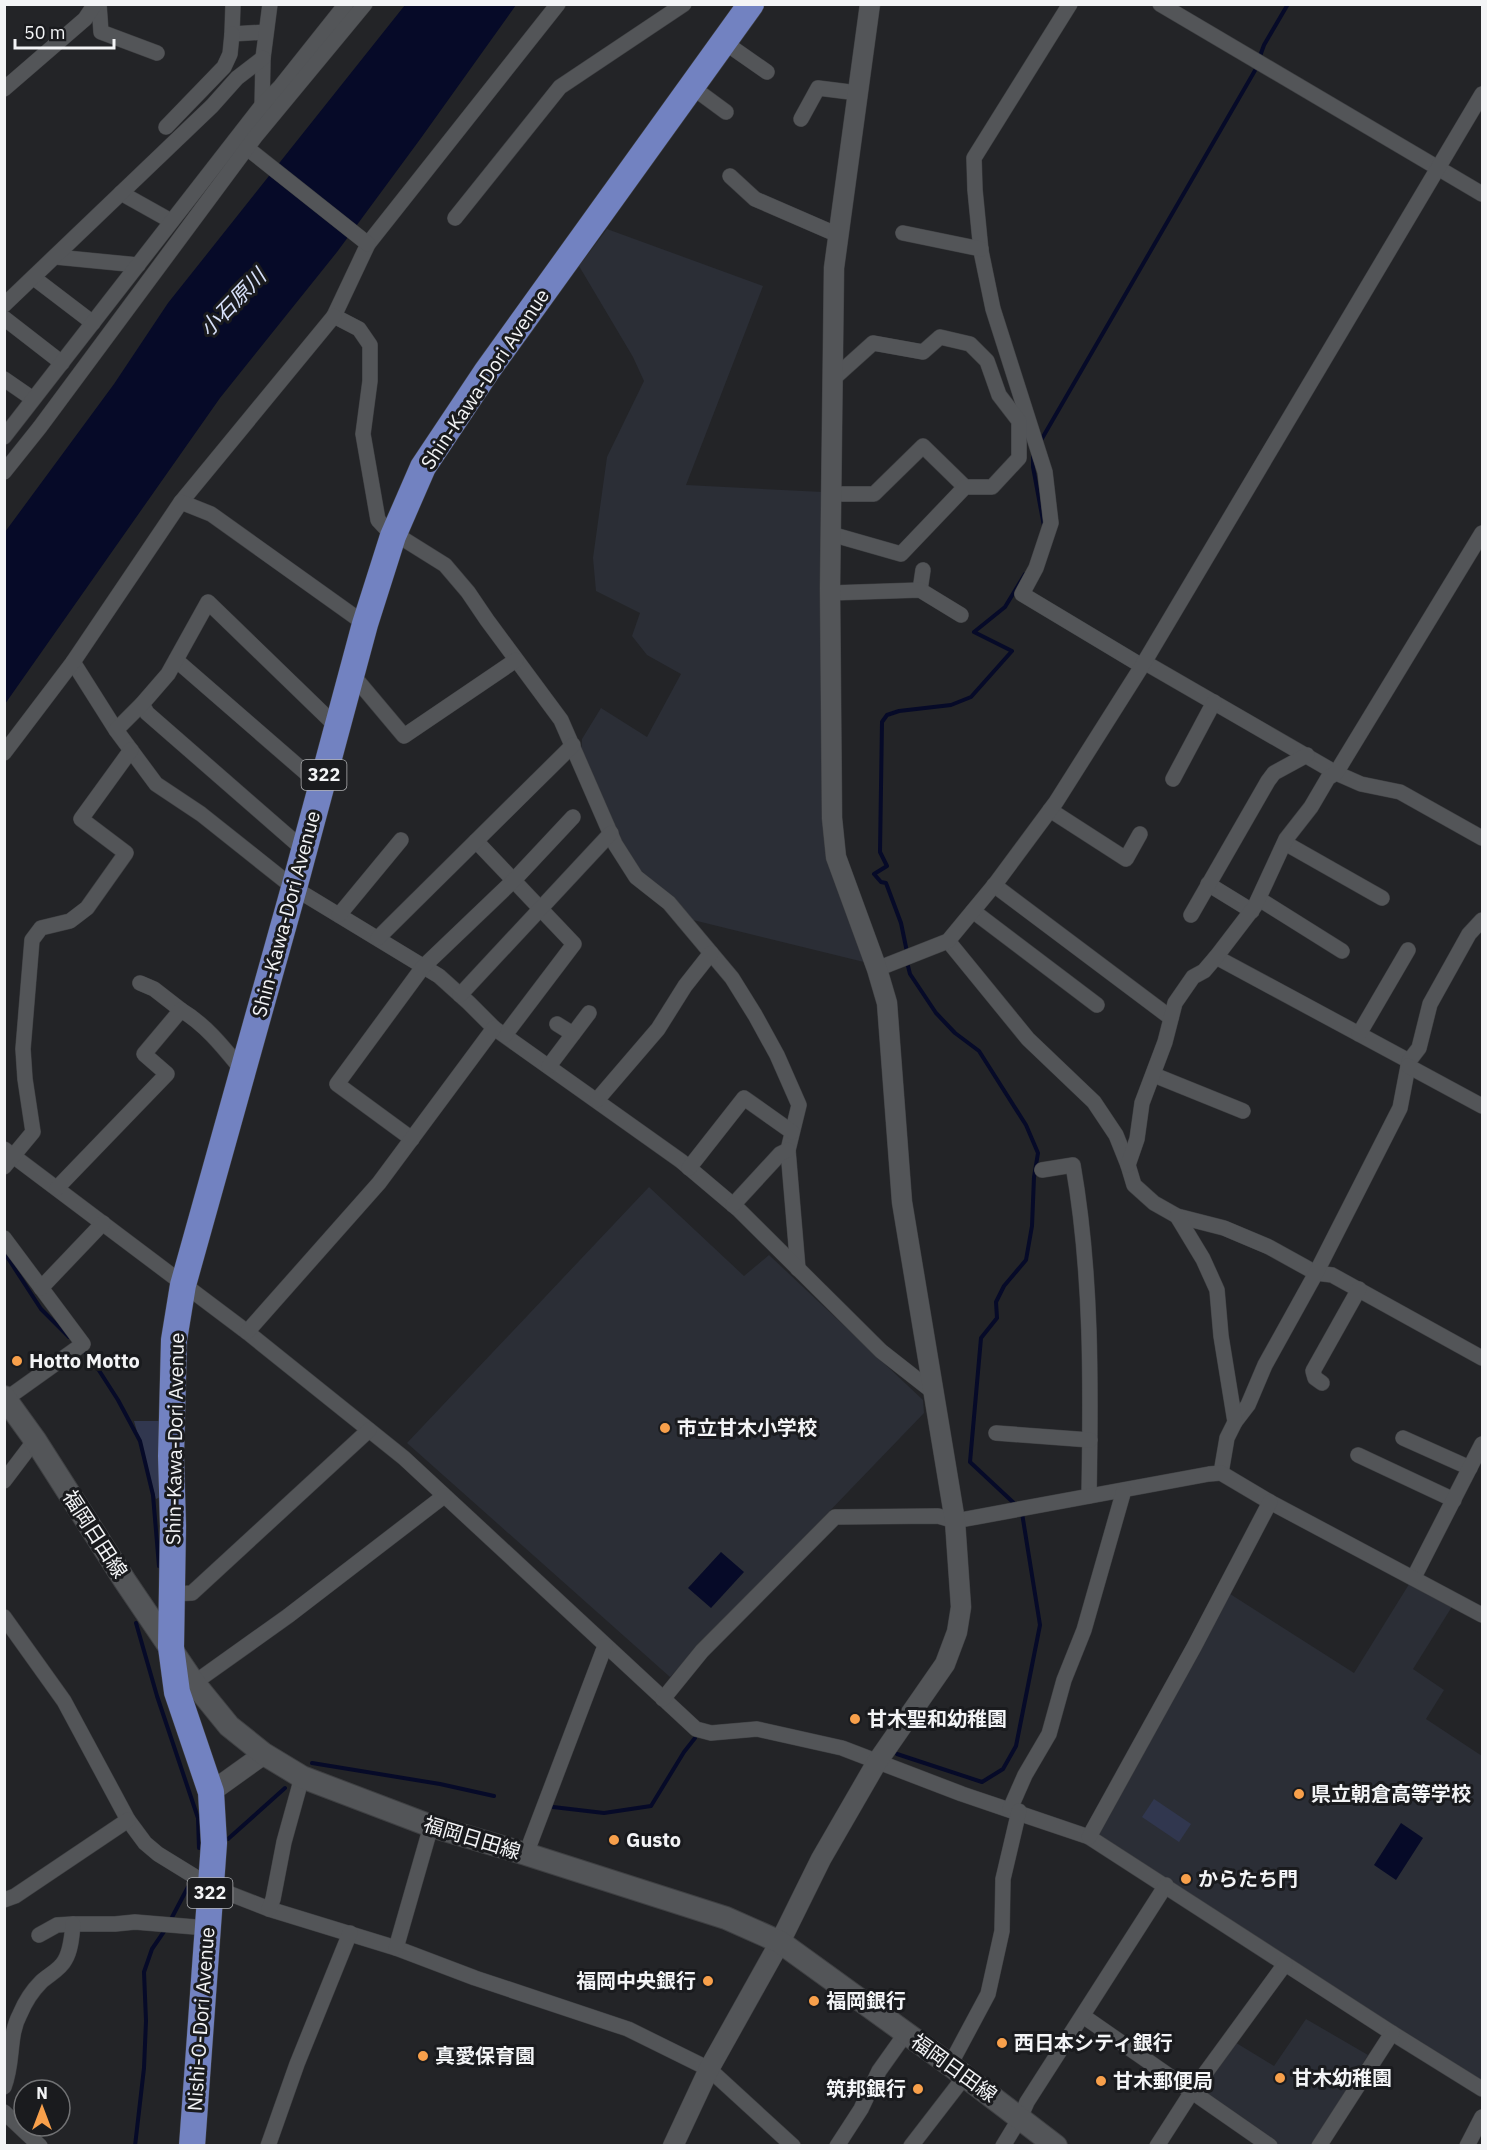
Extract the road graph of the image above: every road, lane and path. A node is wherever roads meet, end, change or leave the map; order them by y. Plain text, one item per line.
1 (94, 4) edge
2 (99, 4) edge
3 (233, 4) edge
4 (270, 4) edge
5 (346, 4) edge
6 (365, 4) edge
7 (558, 4) edge
8 (684, 4) edge
9 (752, 4) edge
10 (870, 4) edge
11 (1070, 4) edge
12 (1160, 4) edge
13 (266, 33) junction
14 (232, 34) junction
15 (724, 42) junction
16 (157, 53) dead end
17 (263, 58) junction
18 (767, 72) dead end
19 (692, 87) junction
20 (4, 89) edge
21 (858, 93) junction
22 (1482, 94) edge
23 (263, 104) junction
24 (726, 112) dead end
25 (801, 119) dead end
26 (166, 127) dead end
27 (251, 142) junction
28 (1439, 169) junction
29 (730, 176) dead end
30 (121, 193) junction
31 (1482, 194) edge
32 (455, 218) dead end
33 (171, 221) junction
34 (903, 233) dead end
35 (838, 235) junction
36 (368, 244) junction
37 (981, 249) junction
38 (56, 257) junction
39 (138, 265) junction
40 (34, 278) junction
41 (4, 305) edge
42 (334, 316) junction
43 (4, 318) edge
44 (93, 323) junction
45 (62, 363) junction
46 (4, 379) edge
47 (833, 379) junction
48 (33, 399) junction
49 (5, 434) edge
50 (4, 472) edge
51 (965, 487) junction
52 (831, 494) junction
53 (181, 502) junction
54 (1482, 533) edge
55 (831, 534) junction
56 (393, 536) junction
57 (923, 570) dead end
58 (920, 590) junction
59 (830, 593) junction
60 (962, 615) dead end
61 (364, 624) junction
62 (176, 660) junction
63 (516, 660) junction
64 (73, 662) junction
65 (1143, 664) junction
66 (351, 673) junction
67 (1214, 702) junction
68 (142, 704) junction
69 (336, 726) junction
70 (116, 730) junction
71 (573, 745) junction
72 (131, 750) junction
73 (4, 753) edge
74 (1307, 755) junction
75 (1336, 773) junction
76 (1173, 779) dead end
77 (321, 786) junction
78 (1050, 810) junction
79 (573, 818) dead end
80 (611, 833) junction
81 (1140, 834) dead end
82 (1482, 838) edge
83 (401, 840) dead end
84 (476, 841) junction
85 (1285, 843) junction
86 (304, 850) junction
87 (514, 880) junction
88 (1208, 884) junction
89 (994, 885) junction
90 (294, 888) junction
91 (1382, 898) dead end
92 (1255, 905) junction
93 (540, 909) junction
94 (973, 911) junction
95 (339, 915) junction
96 (1191, 915) dead end
97 (1482, 920) edge
98 (378, 939) junction
99 (948, 941) junction
100 (1408, 950) dead end
101 (1342, 951) dead end
102 (711, 953) junction
103 (1216, 957) junction
104 (423, 967) junction
105 (877, 969) junction
106 (140, 983) dead end
107 (460, 995) junction
108 (1097, 1005) dead end
109 (181, 1010) junction
110 (589, 1013) dead end
111 (1171, 1018) junction
112 (557, 1024) dead end
113 (500, 1031) junction
114 (573, 1034) junction
115 (1359, 1034) junction
116 (1409, 1064) junction
117 (549, 1066) junction
118 (242, 1070) junction
119 (1154, 1075) junction
120 (597, 1100) junction
121 (1482, 1106) edge
122 (1243, 1111) dead end
123 (792, 1132) junction
124 (412, 1139) junction
125 (788, 1150) junction
126 (8, 1157) edge
127 (1128, 1165) junction
128 (689, 1168) junction
129 (1042, 1170) dead end
130 (57, 1188) junction
131 (733, 1205) junction
132 (1177, 1216) junction
133 (103, 1223) junction
134 (4, 1238) edge
135 (798, 1269) junction
136 (1316, 1273) junction
137 (183, 1285) junction
138 (41, 1288) junction
139 (1359, 1289) junction
140 (247, 1332) junction
141 (1482, 1358) edge
142 (1322, 1383) dead end
143 (932, 1391) junction
144 (5, 1398) edge
145 (1235, 1422) junction
146 (369, 1430) junction
147 (996, 1433) dead end
148 (1403, 1438) dead end
149 (35, 1440) junction
150 (1090, 1440) junction
151 (1482, 1444) edge
152 (1358, 1455) dead end
153 (1470, 1468) junction
154 (1221, 1473) junction
155 (4, 1481) edge
156 (1124, 1490) junction
157 (444, 1496) junction
158 (1089, 1496) junction
159 (1454, 1500) junction
160 (1270, 1502) junction
161 (955, 1521) junction
162 (1414, 1577) junction
163 (172, 1594) junction
164 (1482, 1615) edge
165 (4, 1617) edge
166 (605, 1646) junction
167 (171, 1647) junction
168 (194, 1683) junction
169 (663, 1699) junction
170 (264, 1754) junction
171 (877, 1762) junction
172 (302, 1777) junction
173 (211, 1792) junction
174 (1014, 1810) junction
175 (129, 1820) junction
176 (431, 1826) junction
177 (1089, 1837) junction
178 (526, 1854) junction
179 (1166, 1885) junction
180 (210, 1886) junction
181 (4, 1900) edge
182 (269, 1909) junction
183 (73, 1924) junction
184 (207, 1928) junction
185 (350, 1933) junction
186 (39, 1935) dead end
187 (780, 1942) junction
188 (396, 1948) junction
189 (1285, 1964) junction
190 (1083, 2016) junction
191 (1392, 2033) junction
192 (906, 2034) junction
193 (709, 2070) junction
194 (957, 2071) junction
195 (4, 2086) edge
196 (1482, 2089) edge
197 (1193, 2090) junction
198 (4, 2112) edge
199 (1482, 2117) edge
200 (1020, 2118) junction
201 (270, 2144) edge
202 (40, 2145) edge
203 (192, 2145) edge
204 (674, 2145) edge
205 (793, 2145) edge
206 (837, 2145) edge
207 (911, 2145) edge
208 (1003, 2145) edge
209 (1056, 2145) edge
210 (1156, 2145) edge
211 (1270, 2145) edge
212 (1320, 2145) edge
213 (1467, 2145) edge

1 - 20 street
2 - 16 street
3 - 14 street
4 - 13 street
5 - 23 street
6 - 27 street
7 - 36 street
8 - 32 street
9 - 15 highway, Shin-Kawa-Dori Avenue / 322
10 - 21 street
11 - 37 street
12 - 28 street
13 - 14 street
13 - 17 street
14 - 26 street
15 - 18 street
15 - 19 highway, Shin-Kawa-Dori Avenue / 322
17 - 23 street
17 - 30 street
19 - 24 street
19 - 56 highway, Shin-Kawa-Dori Avenue / 322
21 - 25 street
21 - 35 street
22 - 28 street
23 - 27 street
23 - 33 street
27 - 36 street
27 - 50 street
28 - 31 street
28 - 65 street
29 - 35 street
30 - 33 street
30 - 38 street
33 - 39 street
34 - 37 street
35 - 47 street
36 - 42 street
37 - 65 street
38 - 39 street
38 - 40 street
39 - 44 street
40 - 41 street
40 - 44 street
42 - 53 street
42 - 56 street
43 - 45 street
44 - 45 street
45 - 48 street
46 - 48 street
47 - 51 street
47 - 52 street
48 - 49 street
51 - 52 street
51 - 55 street
52 - 55 street
53 - 61 street
53 - 64 street
54 - 75 street
55 - 59 street
56 - 61 highway, Shin-Kawa-Dori Avenue / 322
56 - 63 street
57 - 58 street
58 - 59 street
58 - 60 street
59 - 105 street
61 - 66 highway, Shin-Kawa-Dori Avenue / 322
62 - 68 street
62 - 69 street
62 - 77 street
63 - 66 street
63 - 71 street
64 - 70 street
64 - 73 street
65 - 67 street
65 - 78 street
66 - 69 highway, Shin-Kawa-Dori Avenue / 322
67 - 74 street
67 - 76 street
68 - 70 street
68 - 86 street
69 - 77 highway, Shin-Kawa-Dori Avenue / 322
70 - 72 street
71 - 80 street
71 - 84 street
72 - 90 street
72 - 126 street
74 - 75 street
74 - 88 street
75 - 82 street
75 - 85 street
77 - 86 highway, Shin-Kawa-Dori Avenue / 322
78 - 81 street
78 - 89 street
79 - 87 street
80 - 93 street
80 - 102 street
83 - 95 street
84 - 87 street
84 - 98 street
85 - 91 street
85 - 92 street
86 - 90 highway, Shin-Kawa-Dori Avenue / 322
87 - 93 street
87 - 104 street
88 - 92 street
88 - 96 street
89 - 94 street
89 - 111 street
90 - 95 street
90 - 118 highway, Shin-Kawa-Dori Avenue / 322
92 - 101 street
92 - 103 street
93 - 107 street
93 - 113 street
94 - 99 street
94 - 108 street
95 - 98 street
97 - 116 street
98 - 104 street
99 - 105 street
99 - 127 street
100 - 115 street
102 - 120 street
102 - 123 street
103 - 111 street
103 - 115 street
104 - 107 street
104 - 124 street
105 - 143 street
106 - 109 street
107 - 113 street
109 - 118 street
109 - 130 street
110 - 114 street
111 - 119 street
112 - 114 street
113 - 117 street
113 - 124 street
114 - 117 street
115 - 116 street
116 - 121 street
116 - 136 street
117 - 120 street
118 - 137 highway, Shin-Kawa-Dori Avenue / 322
119 - 122 street
119 - 127 street
120 - 128 street
123 - 125 street
123 - 128 street
124 - 140 street
125 - 131 street
125 - 135 street
126 - 130 street
127 - 132 street
128 - 131 street
129 - 150 street
130 - 133 street
131 - 135 street
132 - 136 street
132 - 145 street
133 - 137 street
133 - 138 street
134 - 138 street
135 - 143 street
136 - 139 street
136 - 145 street
137 - 140 street
137 - 163 highway, Shin-Kawa-Dori Avenue / 322
138 - 144 street
139 - 141 street
139 - 142 street
140 - 146 street
143 - 161 street
144 - 149 main road, 福岡日田線
145 - 154 street
146 - 157 street
146 - 163 street
147 - 150 street
148 - 153 street
149 - 155 street
149 - 167 main road, 福岡日田線
150 - 158 street
151 - 153 street
152 - 159 street
153 - 159 street
154 - 156 street
154 - 160 street
156 - 158 street
156 - 174 street
157 - 166 street
157 - 168 street
158 - 161 street
159 - 162 street
160 - 162 street
160 - 177 street
161 - 169 street
161 - 171 street
162 - 164 street
163 - 167 highway, Shin-Kawa-Dori Avenue / 322
165 - 175 street
166 - 169 street
166 - 178 street
167 - 168 main road, 福岡日田線
167 - 173 highway, Nishi-O-Dori Avenue / 322
168 - 170 main road, 福岡日田線
169 - 171 street
170 - 172 main road, 福岡日田線
170 - 173 street
171 - 174 street
171 - 187 street
172 - 176 main road, 福岡日田線
172 - 182 street
173 - 180 highway, Nishi-O-Dori Avenue / 322
174 - 177 street
174 - 194 street
175 - 180 street
175 - 181 street
176 - 178 main road, 福岡日田線
176 - 188 street
177 - 179 street
178 - 187 main road, 福岡日田線
179 - 189 street
179 - 190 street
180 - 182 street
180 - 184 highway, Nishi-O-Dori Avenue / 322
182 - 185 street
183 - 184 street
183 - 186 street
183 - 195 street
184 - 203 highway, Nishi-O-Dori Avenue / 322
185 - 188 street
185 - 201 street
187 - 192 main road, 福岡日田線
187 - 193 street
188 - 193 street
189 - 191 street
189 - 197 street
190 - 197 street
190 - 200 street
191 - 196 street
191 - 212 street
192 - 194 main road, 福岡日田線
192 - 206 street
193 - 204 street
193 - 205 street
194 - 200 main road, 福岡日田線
194 - 207 street
197 - 210 street
197 - 211 street
198 - 202 street
199 - 213 street
200 - 208 street
200 - 209 main road, 福岡日田線

